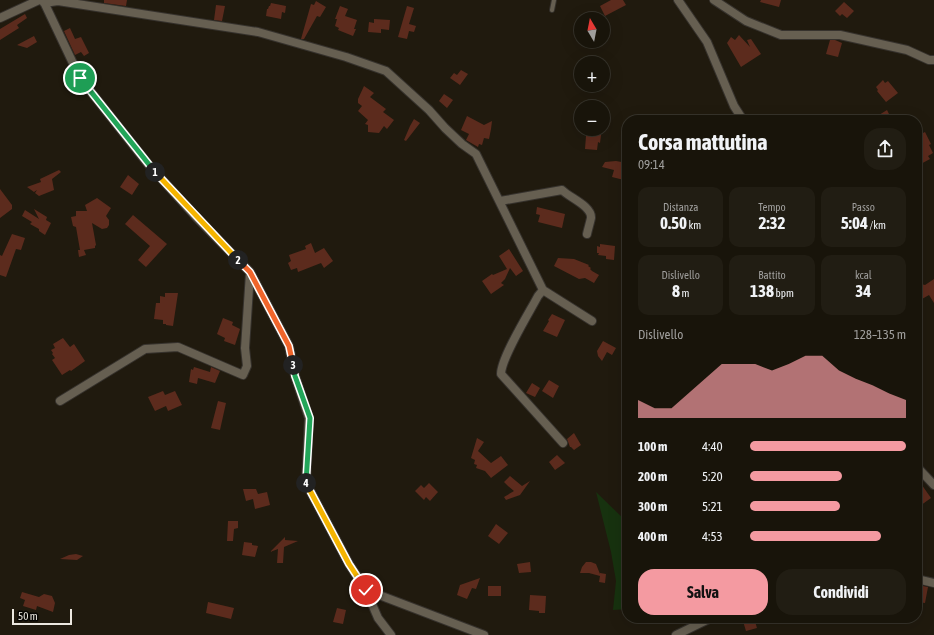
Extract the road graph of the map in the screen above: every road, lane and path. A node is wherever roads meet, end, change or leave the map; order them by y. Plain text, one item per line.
1 (554, 0) edge
2 (678, 0) edge
3 (714, 0) edge
4 (42, 1) edge
5 (552, 10) dead end
6 (0, 18) edge
7 (934, 60) edge
8 (739, 115) edge
9 (500, 201) junction
10 (587, 234) dead end
11 (250, 272) junction
12 (543, 290) junction
13 (592, 321) dead end
14 (60, 401) dead end
15 (563, 443) dead end
16 (922, 472) edge
17 (934, 485) edge
18 (922, 580) edge
19 (934, 583) edge
20 (366, 590) junction
21 (378, 618) junction
22 (701, 623) edge
23 (383, 635) edge
24 (391, 635) edge
25 (484, 635) edge
26 (676, 635) edge

1 - 5 lane
2 - 8 street
3 - 7 street
4 - 6 street
4 - 9 street
4 - 11 street
9 - 10 street
9 - 12 street
11 - 14 street
11 - 20 street
12 - 13 street
12 - 15 street
16 - 17 street
18 - 19 street
20 - 21 street
20 - 25 street
21 - 23 street
21 - 24 street
22 - 26 street

